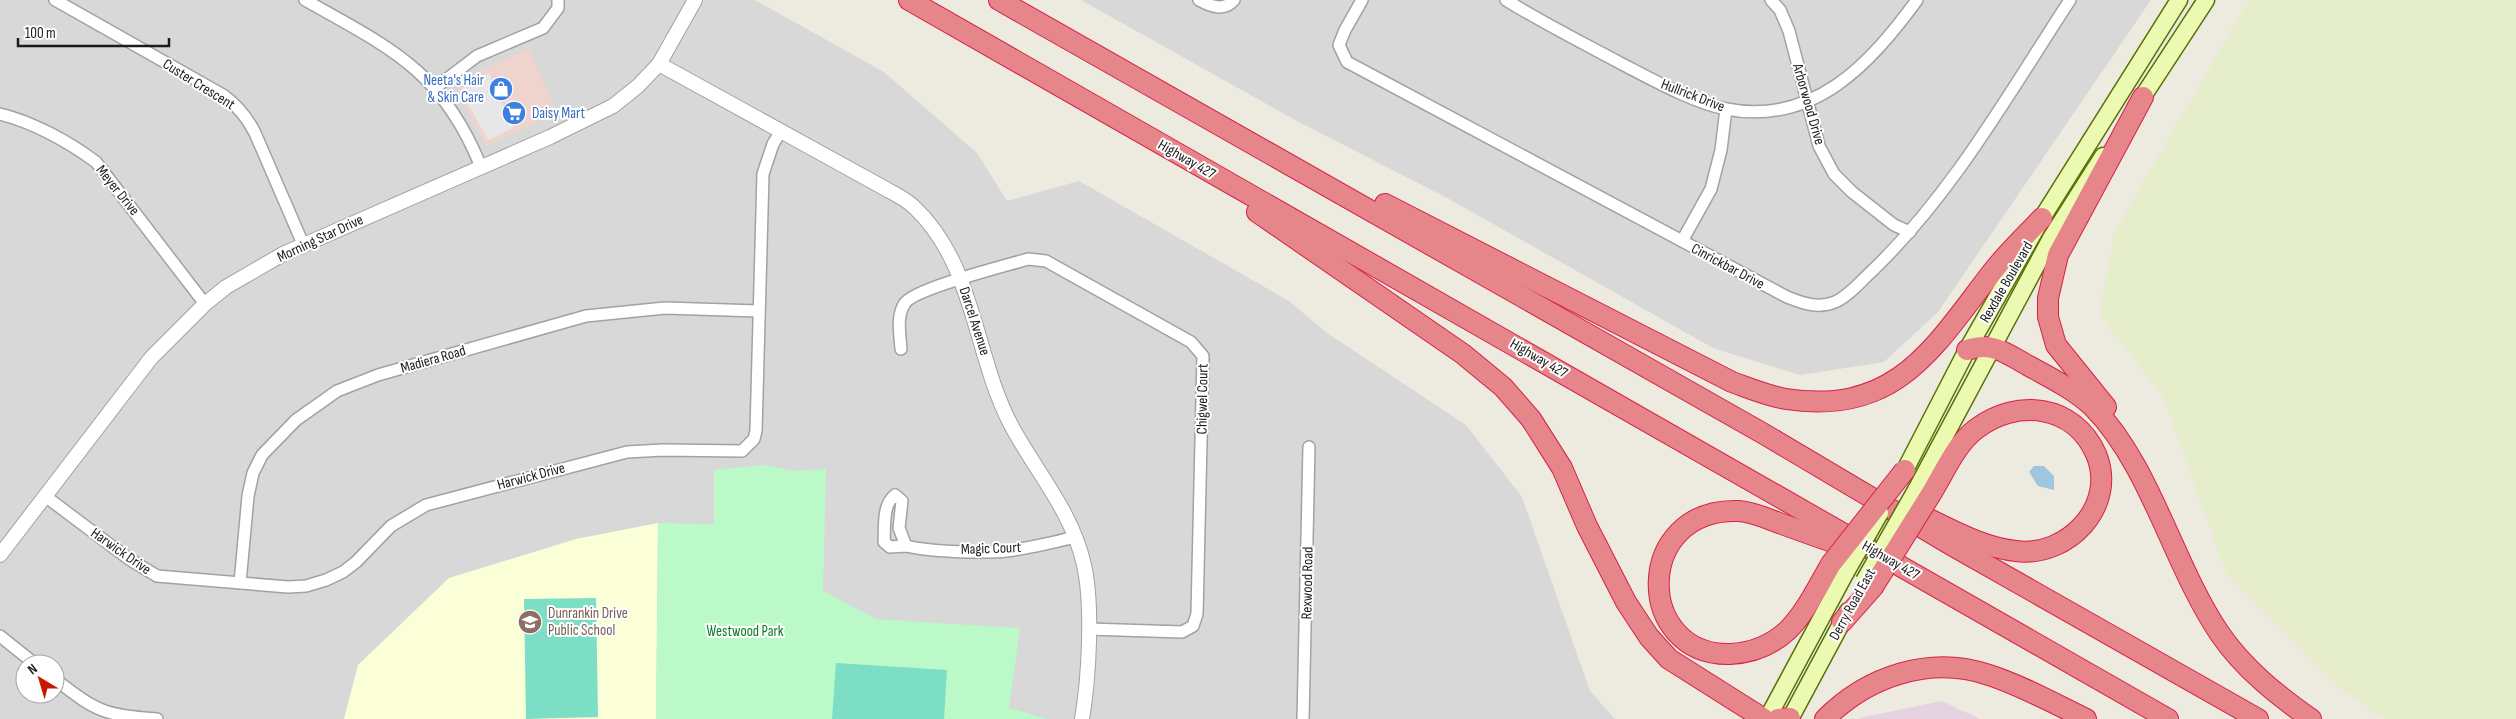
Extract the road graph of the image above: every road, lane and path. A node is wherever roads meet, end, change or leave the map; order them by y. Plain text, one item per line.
1 (55, 0) edge
2 (305, 0) edge
3 (558, 0) edge
4 (695, 0) edge
5 (909, 0) edge
6 (1000, 0) edge
7 (1199, 0) edge
8 (1234, 0) edge
9 (1362, 0) edge
10 (1506, 0) edge
11 (1771, 0) edge
12 (1917, 0) edge
13 (2070, 0) edge
14 (2179, 0) edge
15 (2206, 0) edge
16 (659, 64) junction
17 (436, 88) junction
18 (2143, 97) junction
19 (1806, 102) junction
20 (1726, 109) junction
21 (0, 114) edge
22 (782, 131) junction
23 (1148, 137) junction
24 (1250, 142) junction
25 (481, 167) junction
26 (2042, 218) junction
27 (1910, 232) junction
28 (1682, 241) junction
29 (303, 244) junction
30 (961, 279) junction
31 (205, 304) junction
32 (758, 311) junction
33 (1993, 347) junction
34 (901, 348) dead end
35 (1967, 350) junction
36 (1309, 447) dead end
37 (2130, 458) junction
38 (1905, 470) joint
39 (1844, 484) junction
40 (1923, 492) junction
41 (45, 496) junction
42 (1075, 537) junction
43 (906, 546) dead end
44 (0, 555) edge
45 (1839, 568) junction
46 (1905, 568) junction
47 (240, 583) junction
48 (1842, 622) joint
49 (1089, 629) junction
50 (0, 636) edge
51 (23, 654) edge
52 (65, 687) edge
53 (157, 719) edge
54 (1082, 719) edge
55 (1303, 719) edge
56 (1765, 719) edge
57 (1786, 719) edge
58 (1825, 719) edge
59 (2086, 719) edge
60 (2168, 719) edge
61 (2258, 719) edge
62 (2311, 719) edge

1 - 29 street, Custer Crescent
2 - 17 street
3 - 17 street
4 - 16 street, Morning Star Drive
5 - 23 highway, Highway 427
6 - 24 highway
7 - 8 street
9 - 28 street, Cinrickbar Drive
10 - 20 street, Hullrick Drive
11 - 19 street, Arborwood Drive
12 - 19 street, Hullrick Drive
13 - 27 street, Cinrickbar Drive
14 - 26 main road, Rexdale Boulevard
15 - 18 main road, Rexdale Boulevard
16 - 22 street, Darcel Avenue
16 - 25 street, Morning Star Drive
17 - 25 street
18 - 33 main road, Rexdale Boulevard
18 - 37 highway
19 - 20 street, Hullrick Drive
19 - 27 street, Arborwood Drive
20 - 28 street
21 - 31 street, Meyer Drive
22 - 30 street, Darcel Avenue
22 - 32 street, Harwick Drive
23 - 46 highway, Highway 427
23 - 56 highway
24 - 26 highway
24 - 39 highway
25 - 29 street, Morning Star Drive
26 - 35 main road, Rexdale Boulevard
27 - 28 street, Cinrickbar Drive
29 - 31 street, Morning Star Drive
30 - 34 street, Chigwel Court
30 - 42 street, Darcel Avenue
30 - 49 street, Chigwel Court
31 - 41 street, Morning Star Drive
32 - 47 street, Madiera Road
32 - 47 street, Harwick Drive
33 - 35 highway
33 - 37 highway
33 - 40 main road, Rexdale Boulevard
35 - 38 main road, Rexdale Boulevard
36 - 55 street, Rexwood Road
37 - 62 highway
38 - 45 highway, bridge
39 - 40 highway
39 - 61 highway
40 - 48 highway, bridge
41 - 44 street, Morning Star Drive
41 - 47 street, Harwick Drive
42 - 43 street, Magic Court
42 - 49 street, Darcel Avenue
45 - 46 highway
45 - 56 main road, Derry Road East
46 - 60 highway, Highway 427
48 - 57 main road, Derry Road East
49 - 54 street, Darcel Avenue
50 - 51 street
52 - 53 street
58 - 59 highway

